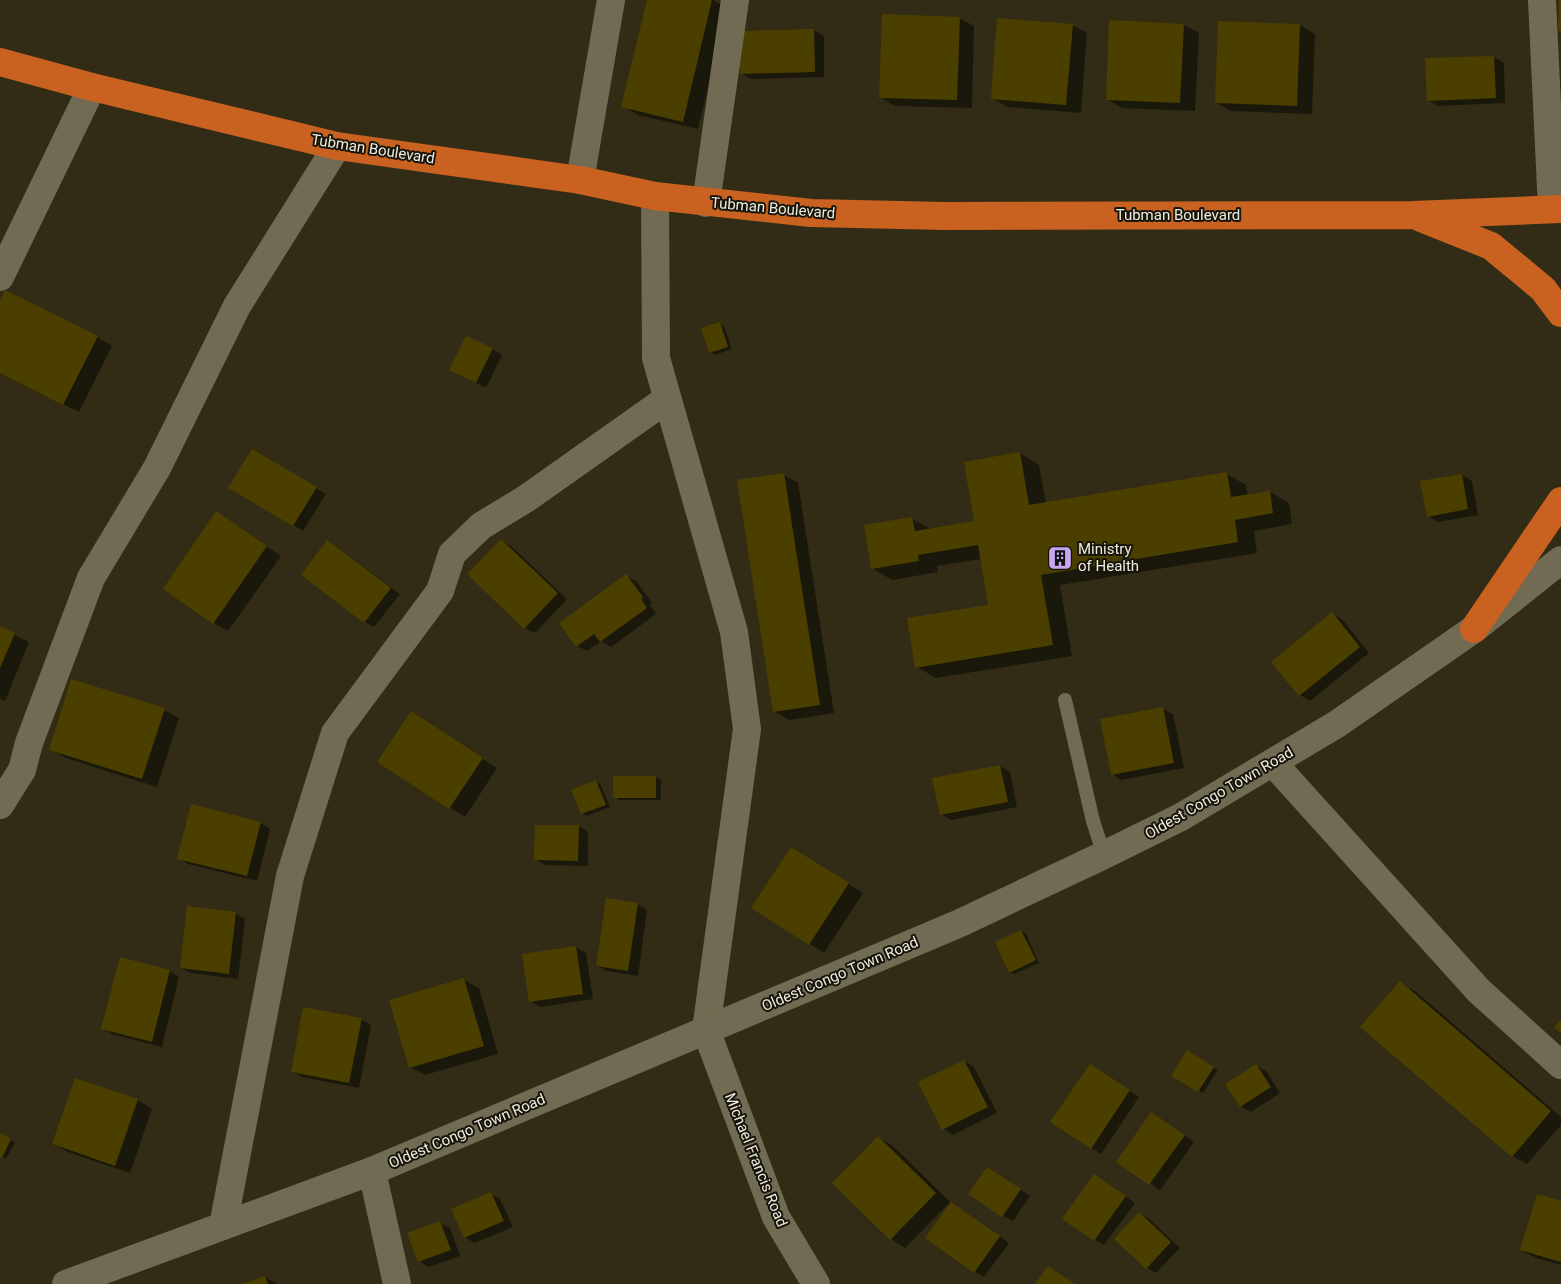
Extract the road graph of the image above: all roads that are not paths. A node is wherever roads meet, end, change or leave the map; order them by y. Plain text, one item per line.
1 (611, 0) edge
2 (735, 0) edge
3 (1542, 0) edge
4 (0, 62) edge
5 (92, 87) junction
6 (337, 146) junction
7 (580, 180) junction
8 (655, 196) junction
9 (706, 203) junction
10 (1557, 209) edge
11 (1412, 215) junction
12 (0, 277) edge
13 (1561, 312) edge
14 (667, 399) junction
15 (1561, 501) edge
16 (1561, 560) edge
17 (1474, 629) junction
18 (1065, 700) dead end
19 (1273, 763) junction
20 (0, 805) edge
21 (1104, 855) junction
22 (706, 1030) junction
23 (1561, 1065) edge
24 (372, 1171) junction
25 (223, 1226) junction
26 (82, 1281) edge
27 (397, 1284) edge
28 (816, 1284) edge

1 - 7 street
2 - 9 street
3 - 10 street
4 - 5 highway, Tubman Boulevard
5 - 6 highway, Tubman Boulevard
5 - 12 street
6 - 7 highway, Tubman Boulevard
6 - 20 street
7 - 8 highway, Tubman Boulevard
8 - 9 highway, Tubman Boulevard
8 - 14 street
9 - 11 highway, Tubman Boulevard
10 - 11 highway, Tubman Boulevard
11 - 13 highway
14 - 22 street
14 - 25 street
15 - 17 highway
16 - 17 street, Oldest Congo Town Road
17 - 19 street, Oldest Congo Town Road
18 - 21 lane
19 - 21 street, Oldest Congo Town Road
19 - 23 street
21 - 22 street, Oldest Congo Town Road
22 - 24 street, Oldest Congo Town Road
22 - 28 street, Michael Francis Road
24 - 25 street, Oldest Congo Town Road
24 - 27 street
25 - 26 street, Oldest Congo Town Road

